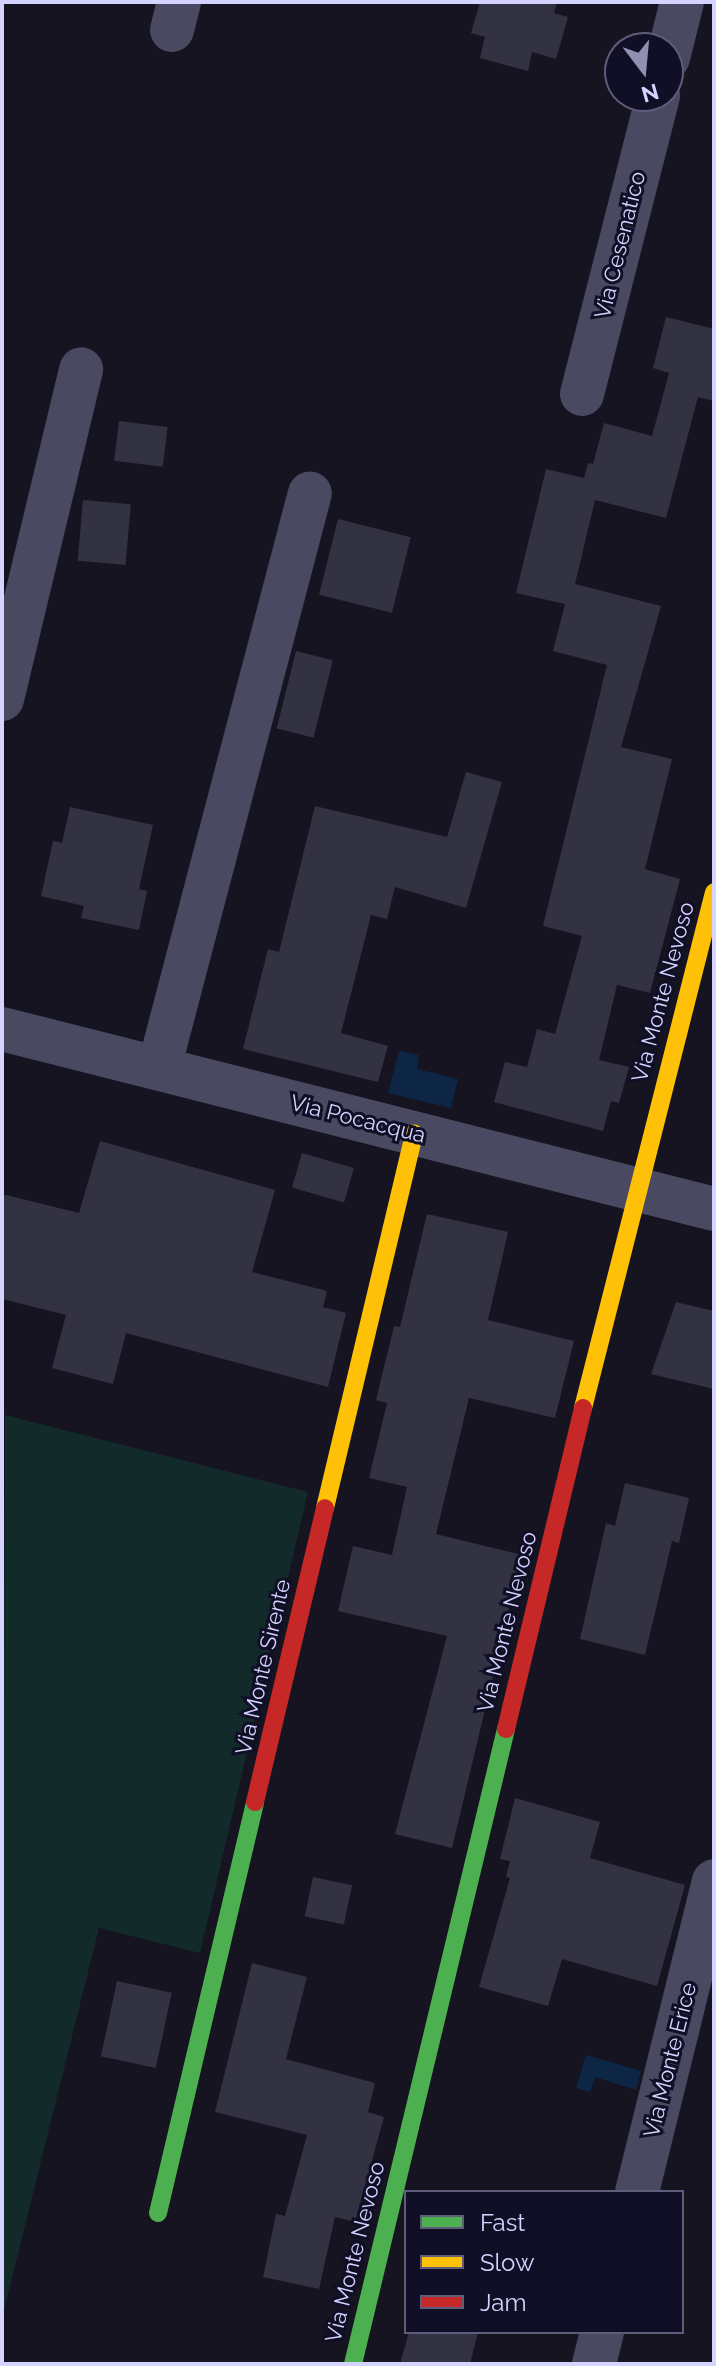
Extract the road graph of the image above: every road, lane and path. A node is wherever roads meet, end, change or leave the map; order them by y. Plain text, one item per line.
1 (682, 2) edge
2 (674, 32) edge
3 (654, 112) edge
4 (81, 369) dead end
5 (582, 394) dead end
6 (310, 493) dead end
7 (2, 699) edge
8 (714, 892) edge
9 (2, 1029) edge
10 (159, 1068) junction
11 (414, 1133) junction
12 (636, 1189) junction
13 (714, 1209) edge
14 (714, 1881) edge
15 (637, 2190) edge
16 (158, 2213) dead end
17 (602, 2334) edge
18 (353, 2364) edge
19 (594, 2364) edge

1 - 2 street
3 - 5 street, Via Cesenatico
4 - 7 street
6 - 10 street
8 - 12 street, Via Monte Nevoso
9 - 10 street, Via Pocacqua
10 - 11 street, Via Pocacqua
11 - 12 street, Via Pocacqua
11 - 16 street, Via Monte Sirente
12 - 13 street, Via Pocacqua
12 - 18 street, Via Monte Nevoso
14 - 15 street, Via Monte Erice
17 - 19 street

